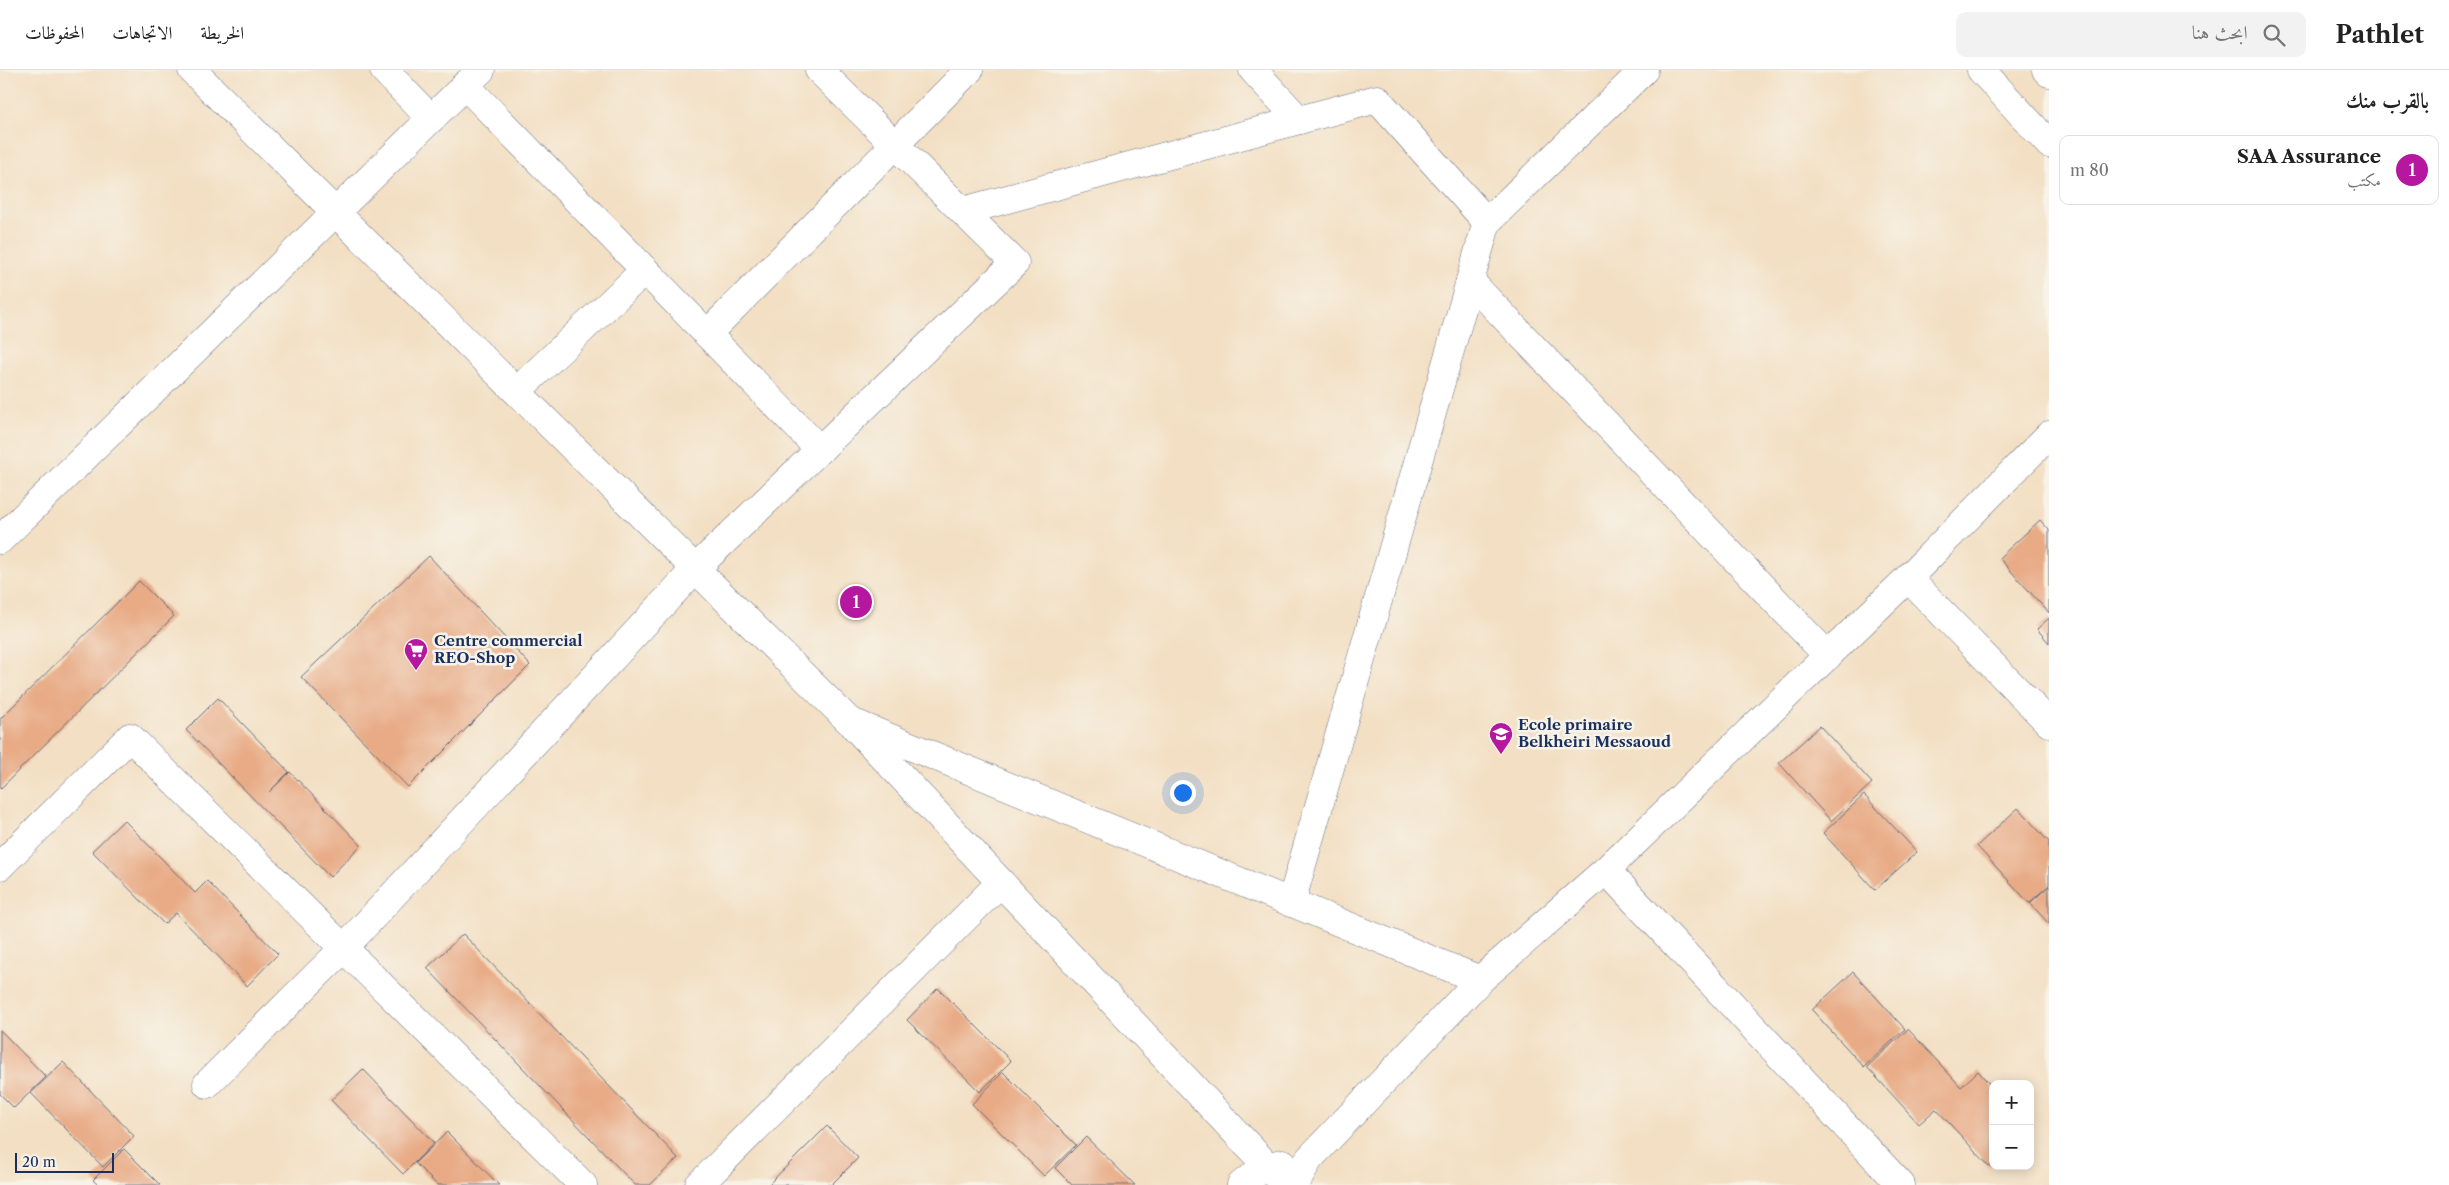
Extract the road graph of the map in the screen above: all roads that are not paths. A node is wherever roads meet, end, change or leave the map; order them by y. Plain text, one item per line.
1 (192, 70) edge
2 (384, 70) edge
3 (819, 70) edge
4 (969, 70) edge
5 (1253, 70) edge
6 (1644, 70) edge
7 (1981, 70) edge
8 (2046, 70) edge
9 (2049, 73) edge
10 (473, 78) edge
11 (431, 119) junction
12 (1299, 120) junction
13 (2049, 144) edge
14 (895, 145) junction
15 (963, 211) junction
16 (336, 213) junction
17 (1487, 222) junction
18 (645, 270) junction
19 (1470, 281) junction
20 (707, 334) junction
21 (517, 391) junction
22 (2049, 436) edge
23 (820, 450) junction
24 (0, 540) edge
25 (696, 568) junction
26 (1908, 578) junction
27 (1828, 656) junction
28 (849, 721) junction
29 (2049, 722) edge
30 (0, 866) edge
31 (1606, 870) junction
32 (1000, 883) junction
33 (1291, 903) junction
34 (343, 949) junction
35 (1480, 980) junction
36 (208, 1084) dead end
37 (1309, 1159) junction
38 (1266, 1166) junction
39 (583, 1185) edge
40 (698, 1185) edge
41 (1241, 1185) edge
42 (1285, 1185) edge
43 (1295, 1185) edge
44 (1901, 1185) edge

1 - 16 street
2 - 11 street
3 - 14 street
4 - 14 street
5 - 12 street
6 - 17 street
7 - 13 street
8 - 9 street
10 - 11 street
10 - 18 street
11 - 16 street
12 - 15 street
12 - 17 street
14 - 15 street
14 - 20 street
15 - 23 street
16 - 21 street
16 - 24 street
17 - 19 street
18 - 20 street
18 - 21 street
19 - 27 street
19 - 33 street
20 - 23 street
21 - 25 street
22 - 26 street
23 - 25 street
25 - 28 street
25 - 34 street
26 - 27 street
26 - 29 street
27 - 31 street
28 - 32 street
28 - 33 street
30 - 34 street
31 - 35 street
31 - 44 street
32 - 38 street
32 - 40 street
33 - 35 street
34 - 36 street
34 - 39 street
35 - 37 street
37 - 38 street
37 - 43 street
38 - 41 street
38 - 42 street

